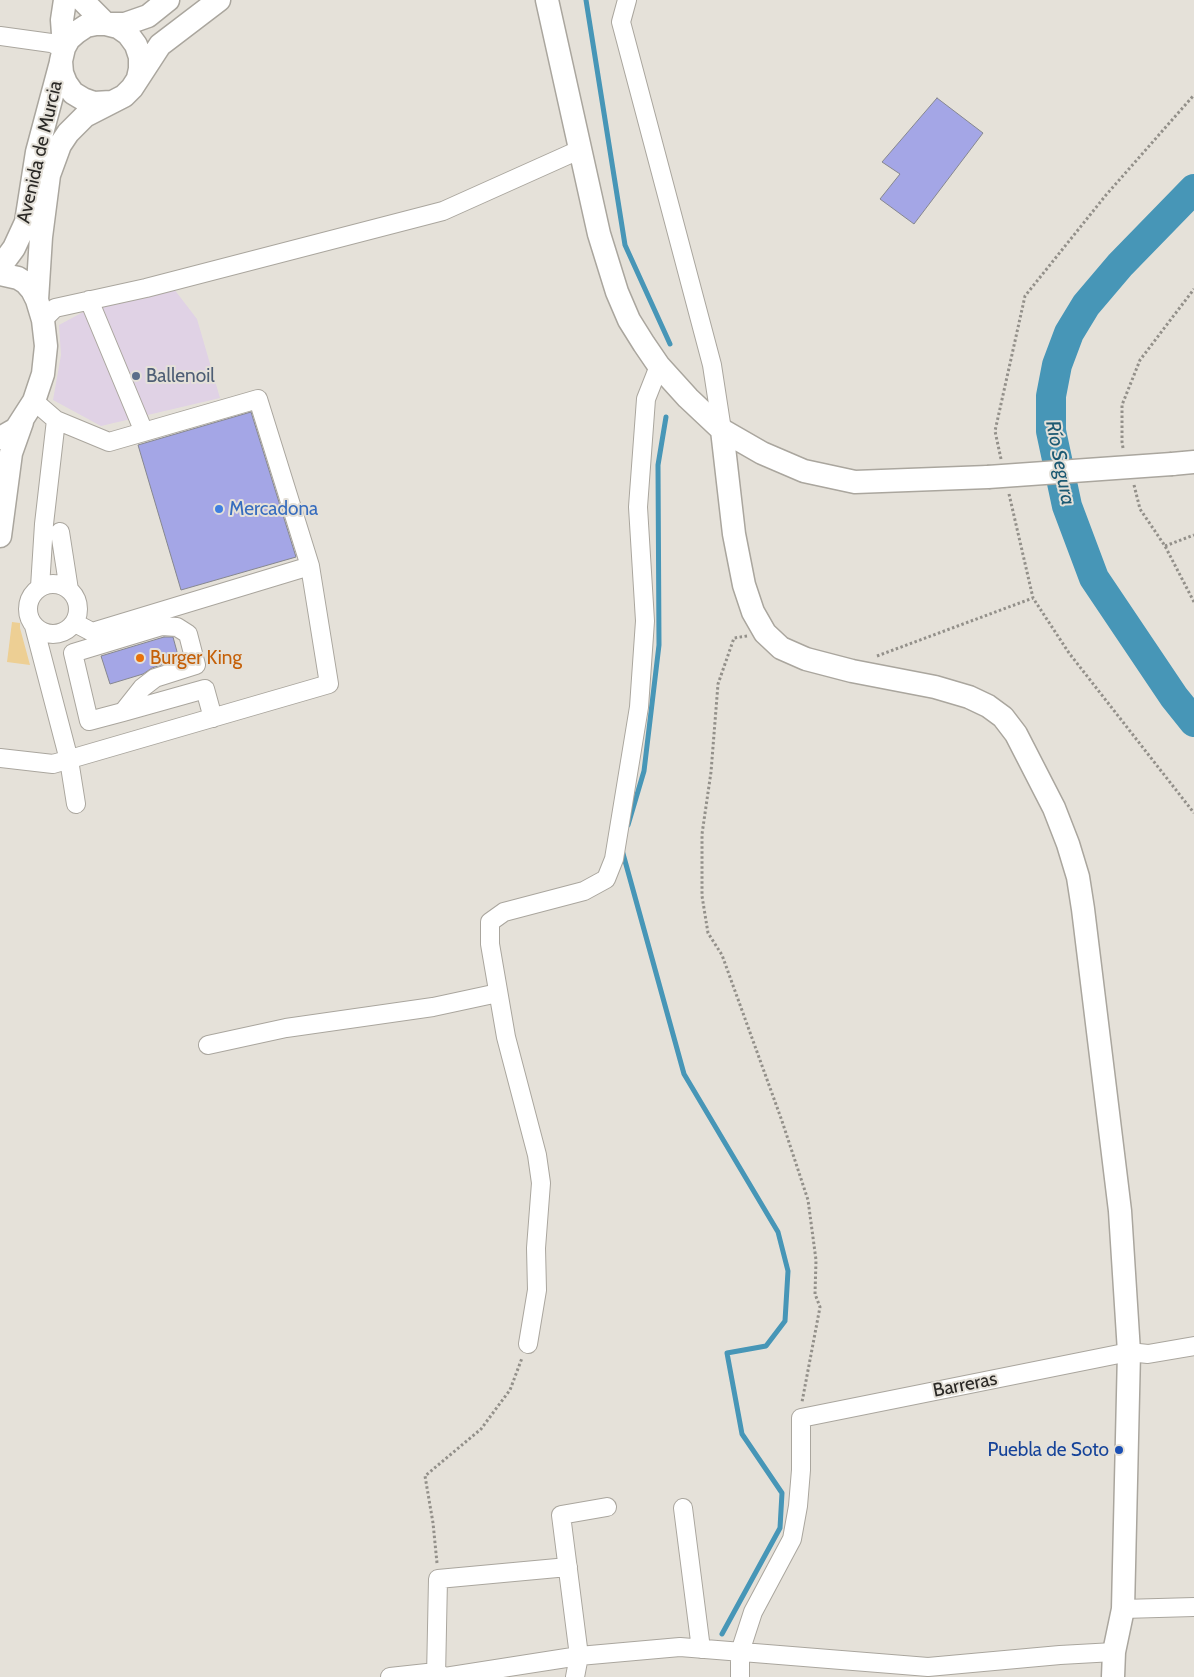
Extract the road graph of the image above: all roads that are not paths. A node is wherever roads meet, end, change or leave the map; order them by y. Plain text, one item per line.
1 (64, 0) edge
2 (82, 0) edge
3 (94, 0) edge
4 (156, 0) edge
5 (168, 0) edge
6 (219, 0) edge
7 (547, 0) edge
8 (627, 0) edge
9 (106, 24) junction
10 (0, 36) edge
11 (63, 55) junction
12 (138, 79) junction
13 (115, 101) junction
14 (579, 150) junction
15 (0, 267) edge
16 (0, 274) edge
17 (89, 300) junction
18 (40, 310) junction
19 (659, 366) junction
20 (34, 401) junction
21 (22, 420) junction
22 (56, 420) junction
23 (722, 430) junction
24 (144, 432) junction
25 (0, 438) edge
26 (1194, 462) edge
27 (60, 532) dead end
28 (0, 536) edge
29 (310, 566) junction
30 (40, 587) junction
31 (69, 590) junction
32 (74, 623) junction
33 (34, 626) junction
34 (86, 708) junction
35 (123, 712) junction
36 (58, 718) junction
37 (213, 718) junction
38 (0, 758) edge
39 (69, 760) junction
40 (76, 804) dead end
41 (498, 993) junction
42 (208, 1045) dead end
43 (528, 1344) road end
44 (1194, 1346) edge
45 (1130, 1352) junction
46 (607, 1507) dead end
47 (683, 1508) dead end
48 (568, 1567) junction
49 (1194, 1607) edge
50 (1123, 1609) junction
51 (701, 1649) junction
52 (740, 1652) junction
53 (1114, 1652) junction
54 (579, 1656) junction
55 (436, 1675) edge
56 (390, 1677) edge
57 (574, 1677) edge
58 (740, 1677) edge
59 (1113, 1677) edge

1 - 11 main road, Avenida de Murcia
2 - 9 main road
3 - 4 main road
5 - 9 main road
6 - 12 main road
7 - 14 main road
8 - 23 street
9 - 11 main road
9 - 12 main road
10 - 11 street
11 - 13 main road
11 - 15 main road, Avenida de Murcia
12 - 13 main road
13 - 18 main road
14 - 17 street
14 - 19 main road
16 - 18 main road
17 - 18 street
17 - 24 street
18 - 20 main road
19 - 23 main road
19 - 41 street
20 - 21 main road
20 - 22 street
21 - 25 main road
21 - 28 main road
22 - 24 street
22 - 30 street
23 - 26 main road, bridge
23 - 45 main road
24 - 29 street
27 - 31 street
29 - 32 street
29 - 37 street
30 - 31 street
30 - 33 street
31 - 32 street
32 - 33 street
33 - 36 street
34 - 35 street
34 - 35 street
34 - 36 street
35 - 37 street
36 - 39 street
37 - 39 street
38 - 39 street
39 - 40 street
41 - 42 street
41 - 43 street
44 - 45 street, Barreras
45 - 50 main road
45 - 52 street, Barreras
46 - 48 street
47 - 51 street
48 - 54 street
48 - 55 street
49 - 50 street
50 - 53 main road
51 - 52 street
51 - 54 street
52 - 53 street
52 - 58 street
53 - 59 main road
54 - 55 street
54 - 57 street
55 - 56 street

